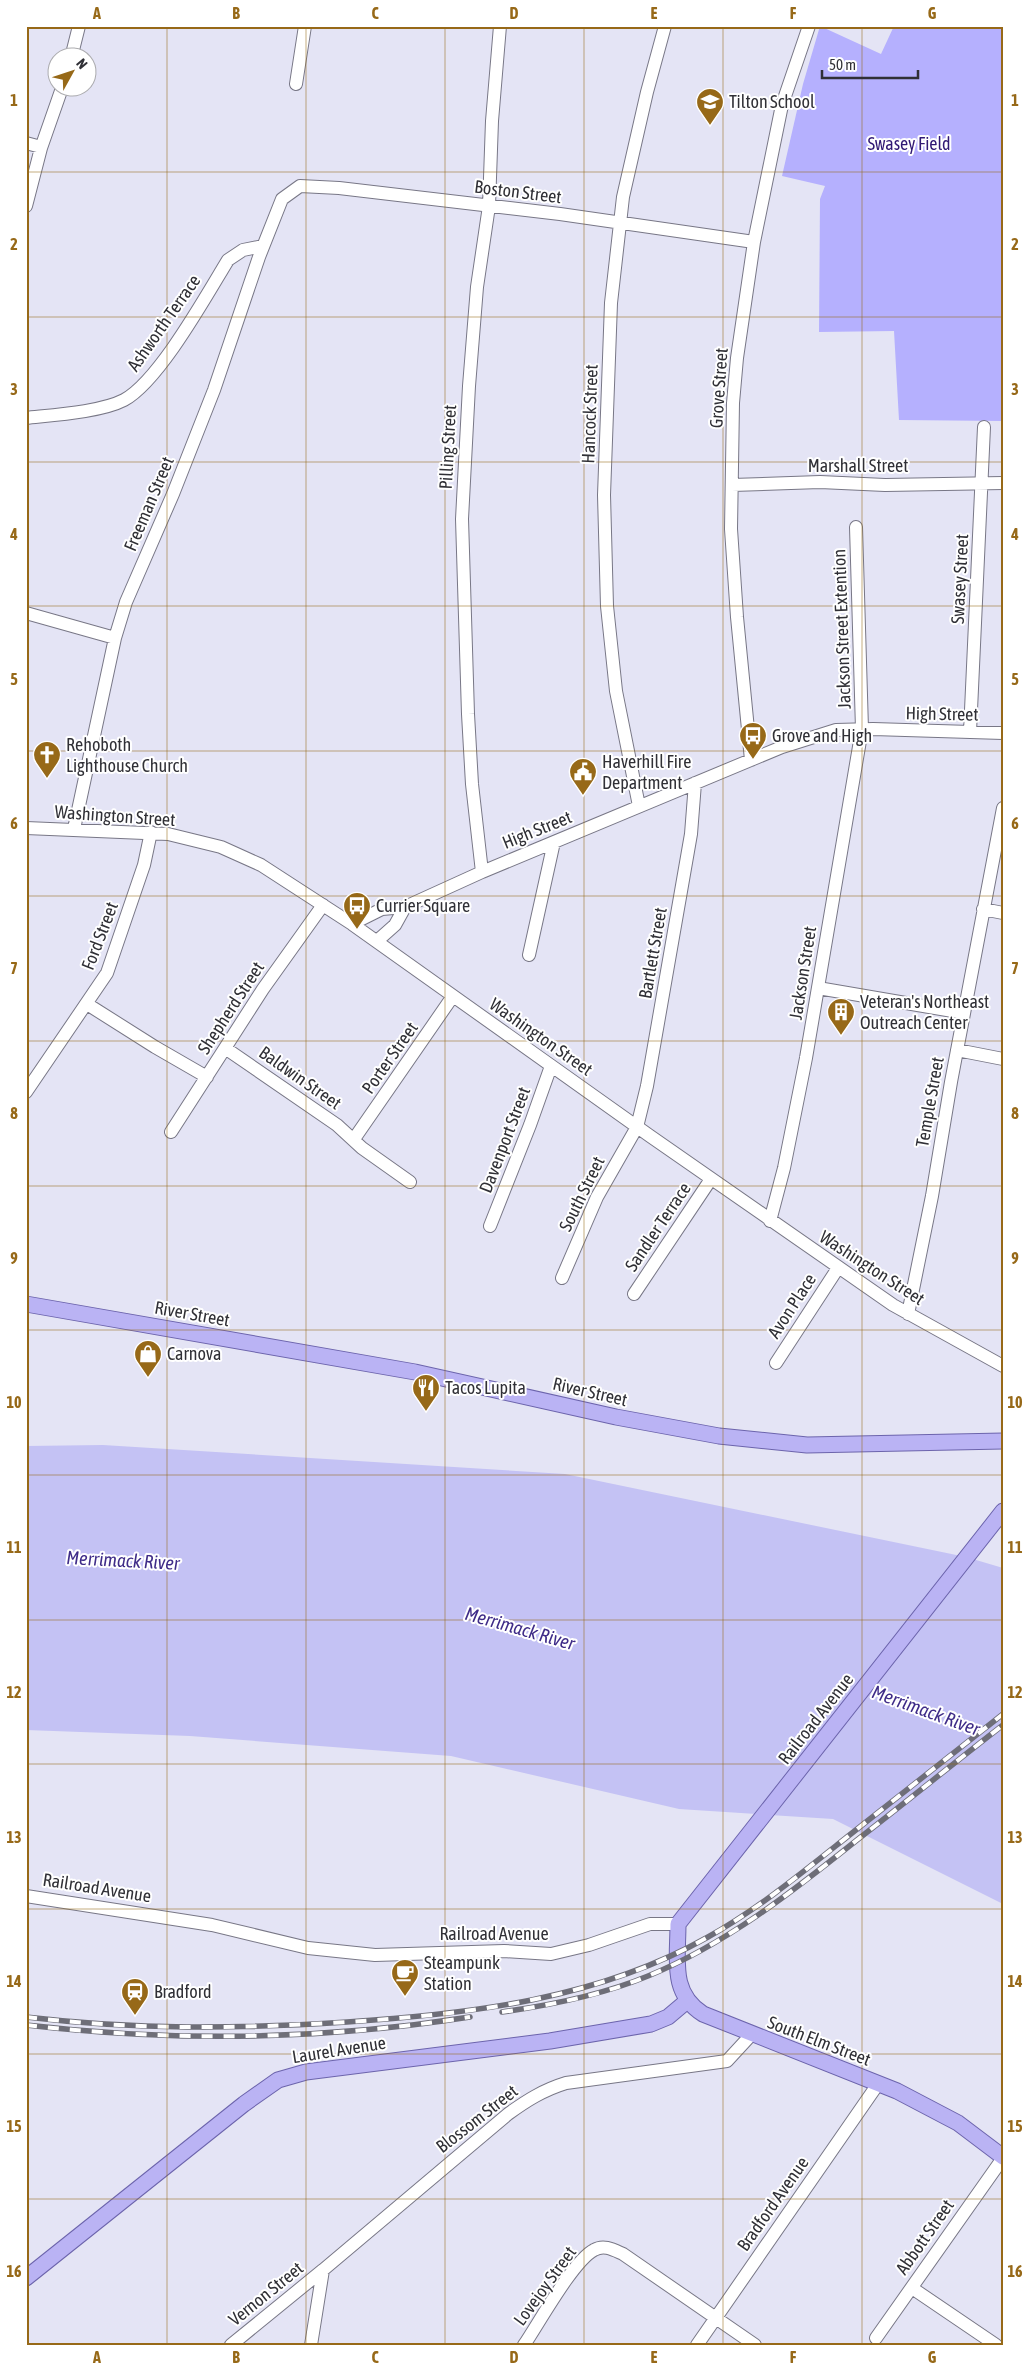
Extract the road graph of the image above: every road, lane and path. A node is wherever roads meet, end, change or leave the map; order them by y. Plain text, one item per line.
1 (79, 26) edge
2 (305, 26) edge
3 (500, 26) edge
4 (665, 26) edge
5 (809, 26) edge
6 (74, 48) edge
7 (296, 84) dead end
8 (58, 98) edge
9 (26, 143) edge
10 (41, 147) junction
11 (282, 199) joint
12 (26, 206) edge
13 (489, 206) junction
14 (620, 223) junction
15 (754, 242) junction
16 (263, 246) junction
17 (26, 418) edge
18 (984, 427) dead end
19 (983, 482) junction
20 (1003, 482) edge
21 (732, 485) junction
22 (856, 527) dead end
23 (26, 613) edge
24 (115, 638) junction
25 (862, 729) junction
26 (970, 732) junction
27 (1003, 733) edge
28 (752, 760) junction
29 (696, 783) junction
30 (639, 806) junction
31 (1003, 808) edge
32 (26, 828) edge
33 (74, 830) junction
34 (151, 832) junction
35 (554, 842) junction
36 (482, 872) junction
37 (322, 905) junction
38 (405, 907) junction
39 (983, 909) junction
40 (1003, 913) edge
41 (352, 924) junction
42 (377, 941) junction
43 (529, 955) dead end
44 (818, 988) junction
45 (453, 996) junction
46 (87, 1004) junction
47 (964, 1014) junction
48 (226, 1048) junction
49 (957, 1050) junction
50 (1003, 1059) edge
51 (551, 1066) junction
52 (207, 1077) junction
53 (26, 1092) edge
54 (637, 1127) junction
55 (171, 1132) dead end
56 (354, 1139) junction
57 (711, 1178) junction
58 (410, 1182) dead end
59 (770, 1221) junction
60 (490, 1226) dead end
61 (838, 1268) junction
62 (562, 1278) dead end
63 (634, 1294) dead end
64 (26, 1304) edge
65 (908, 1314) junction
66 (776, 1362) dead end
67 (1003, 1366) edge
68 (1001, 1443) edge
69 (1003, 1512) edge
70 (26, 1896) edge
71 (683, 1919) junction
72 (686, 2001) junction
73 (751, 2035) junction
74 (878, 2084) junction
75 (1003, 2158) edge
76 (323, 2270) junction
77 (26, 2278) edge
78 (912, 2288) junction
79 (716, 2318) junction
80 (876, 2338) dead end
81 (231, 2345) edge
82 (311, 2345) edge
83 (524, 2345) edge
84 (697, 2345) edge
85 (755, 2345) edge
86 (996, 2345) edge

1 - 6 street
2 - 7 street
3 - 13 street, Pilling Street
4 - 14 street, Hancock Street
5 - 15 street, Grove Street
8 - 10 street
9 - 10 street
10 - 12 street
11 - 13 street, Boston Street
11 - 16 street, Freeman Street
13 - 14 street, Boston Street
13 - 36 street, Pilling Street
14 - 15 street, Boston Street
14 - 30 street, Hancock Street
15 - 21 street, Grove Street
16 - 17 street, Ashworth Terrace
16 - 24 street, Freeman Street
18 - 19 street, Swasey Street
19 - 20 street, Marshall Street
19 - 21 street, Marshall Street
19 - 26 street, Swasey Street
21 - 28 street, Grove Street
22 - 25 street, Jackson Street Extention
23 - 24 street
24 - 33 street, Freeman Street
25 - 26 street, High Street
25 - 28 street, High Street
25 - 44 street, Jackson Street
26 - 27 street, High Street
28 - 29 street, High Street
29 - 30 street, High Street
29 - 54 street, Bartlett Street
30 - 35 street, High Street
31 - 39 street, Temple Street
32 - 33 street, Washington Street
33 - 34 street, Washington Street
34 - 37 street, Washington Street
34 - 46 street, Ford Street
35 - 36 street, High Street
35 - 43 street
36 - 38 street, High Street
37 - 41 street, Washington Street
37 - 48 street, Shepherd Street
38 - 41 street, High Street
38 - 42 street
39 - 40 street
39 - 47 street, Temple Street
41 - 42 street, Washington Street
42 - 45 street, Washington Street
44 - 47 street
44 - 59 street, Jackson Street
45 - 51 street, Washington Street
45 - 56 street, Porter Street
46 - 52 street
46 - 53 street, Ford Street
47 - 49 street, Temple Street
48 - 52 street, Shepherd Street
48 - 56 street, Baldwin Street
49 - 50 street
49 - 65 street, Temple Street
51 - 54 street, Washington Street
51 - 60 street, Davenport Street
52 - 55 street, Shepherd Street
54 - 57 street, Washington Street
54 - 62 street, South Street
56 - 58 street, Baldwin Street
57 - 59 street, Washington Street
57 - 63 street, Sandler Terrace
59 - 61 street, Washington Street
61 - 65 street, Washington Street
61 - 66 street, Avon Place
64 - 68 main road, River Street
65 - 67 street, Washington Street
69 - 71 main road, Railroad Avenue
70 - 71 street, Railroad Avenue
71 - 72 main road
72 - 73 main road, South Elm Street
72 - 77 main road, Laurel Avenue
73 - 74 main road, South Elm Street
73 - 76 street, Blossom Street
74 - 75 main road, South Elm Street
74 - 79 street, Bradford Avenue
75 - 78 street, Abbott Street
76 - 81 street, Vernon Street
76 - 82 street
78 - 80 street, Abbott Street
78 - 86 street
79 - 83 street, Lovejoy Street
79 - 84 street, Bradford Avenue
79 - 85 street

